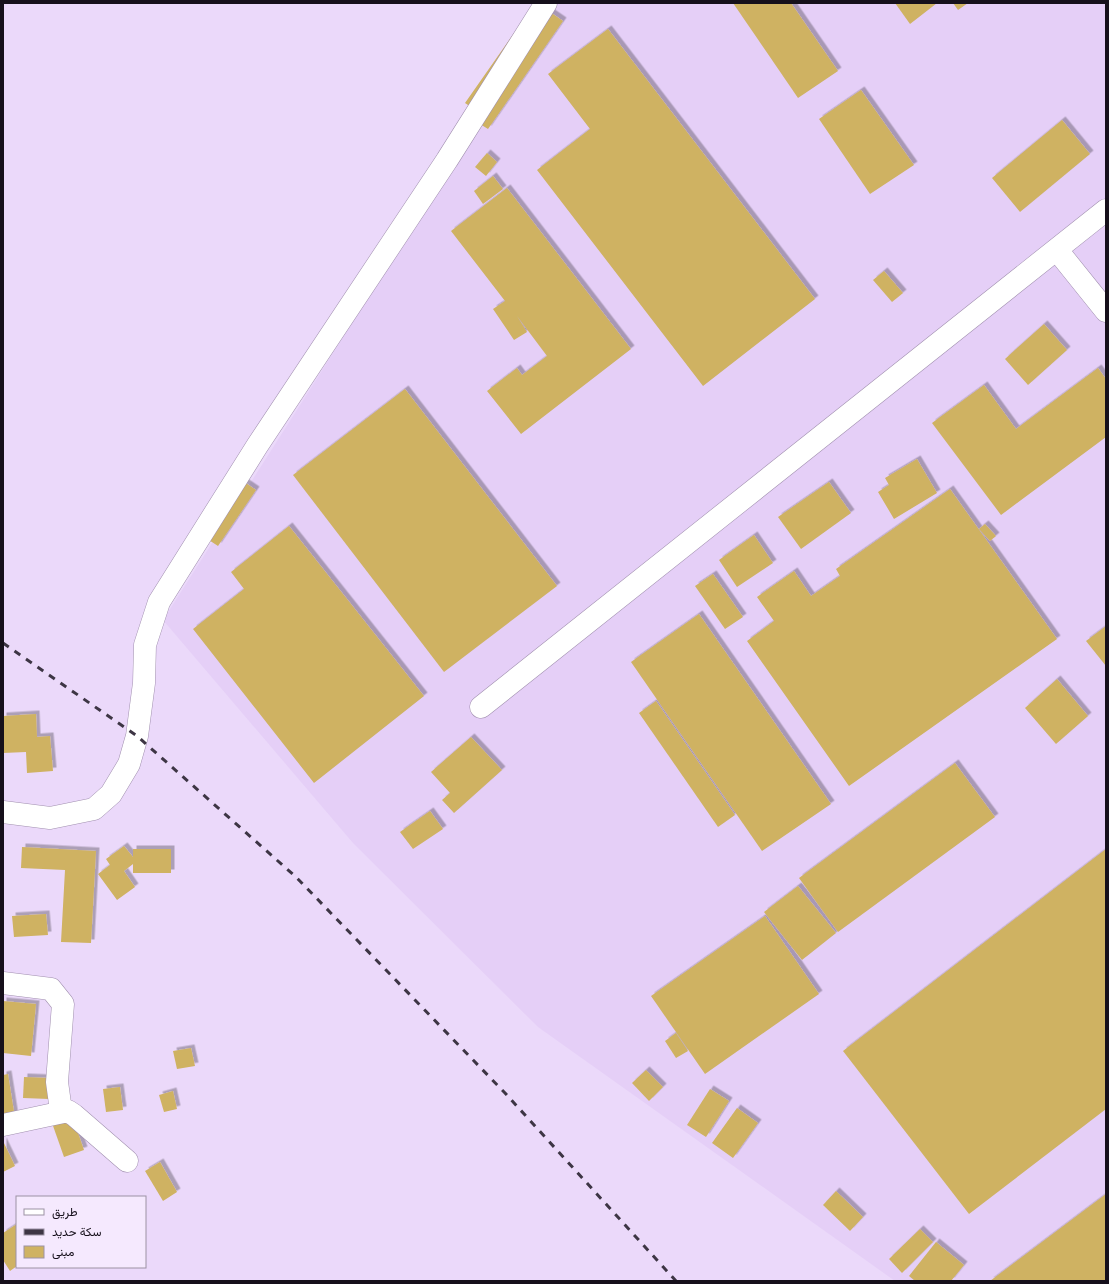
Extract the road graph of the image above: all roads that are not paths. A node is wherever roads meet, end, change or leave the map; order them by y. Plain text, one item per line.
1 (546, 3) edge
2 (1106, 210) edge
3 (1057, 250) junction
4 (1106, 311) edge
5 (481, 707) dead end
6 (3, 812) edge
7 (3, 983) edge
8 (61, 1111) junction
9 (3, 1124) edge
10 (127, 1161) dead end

1 - 6 street
2 - 3 street
3 - 4 street
3 - 5 street
7 - 8 street
8 - 9 street
8 - 10 street

